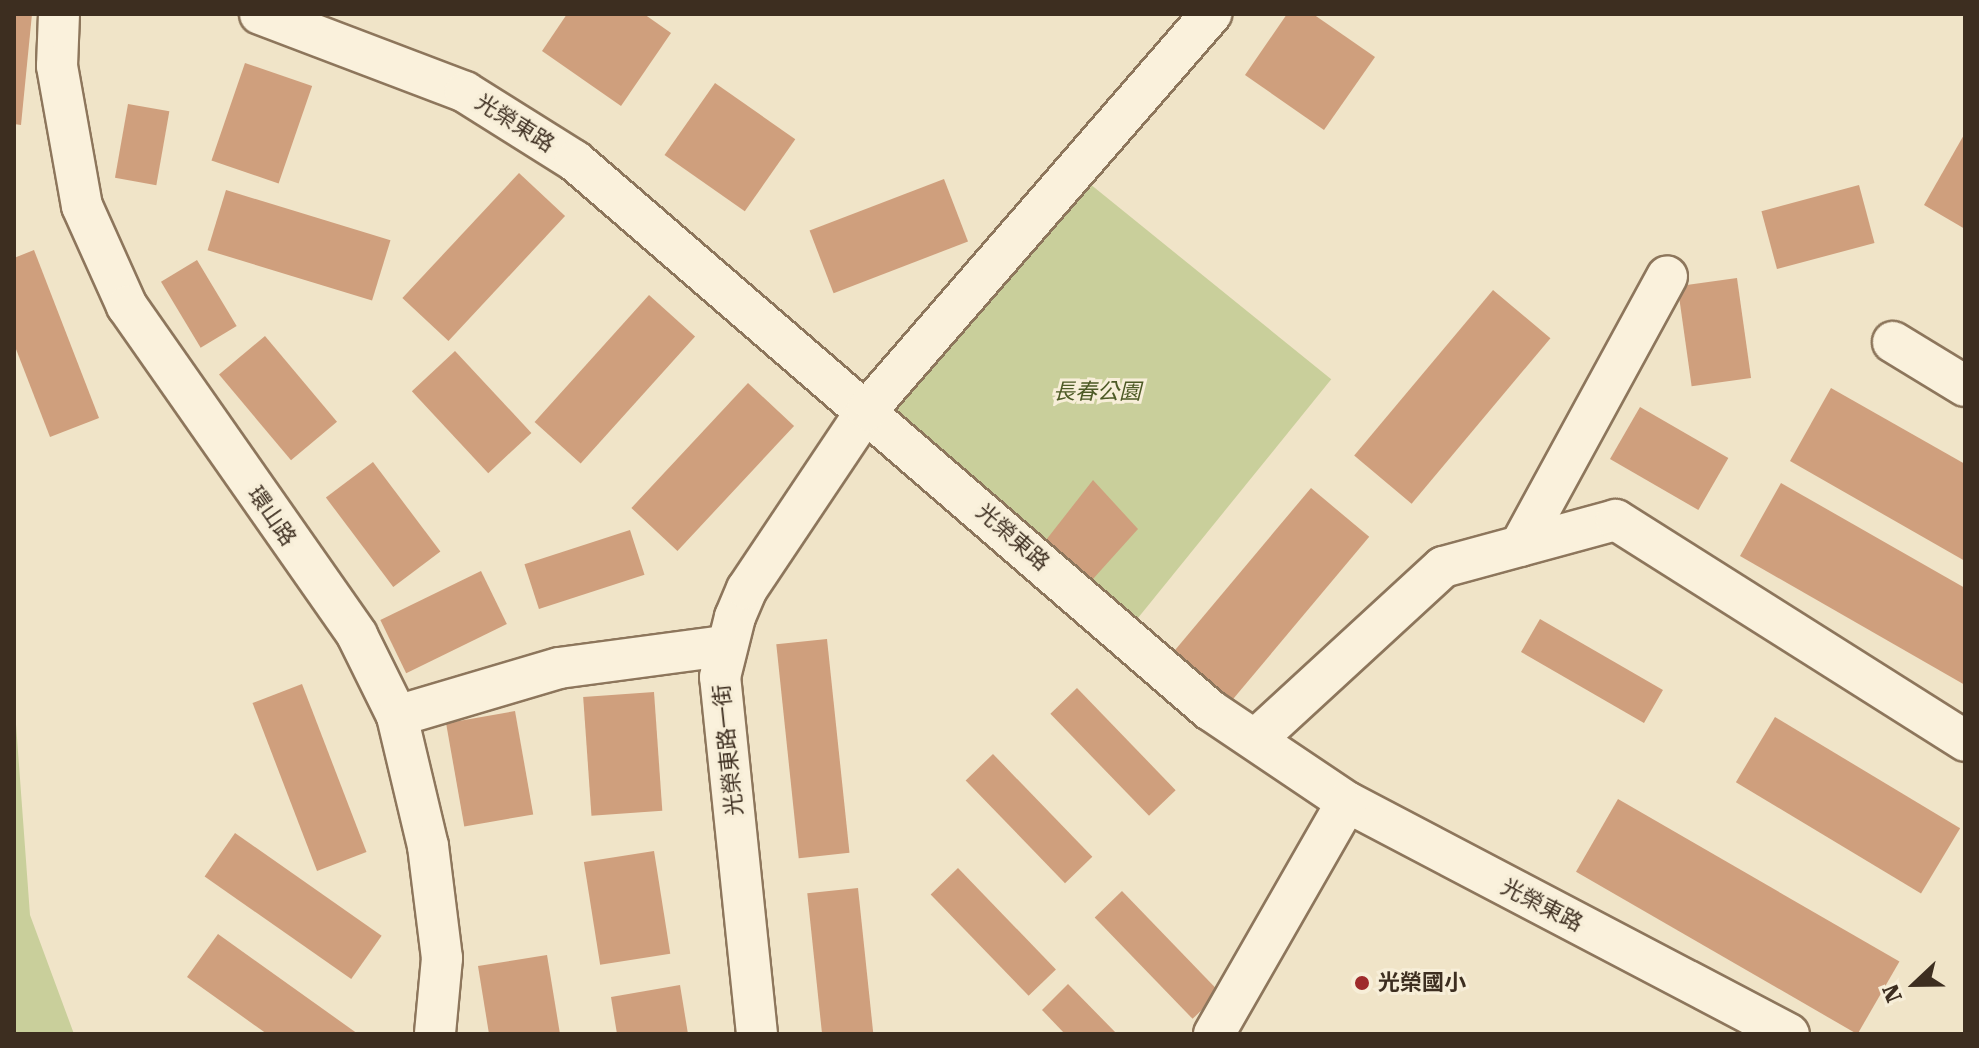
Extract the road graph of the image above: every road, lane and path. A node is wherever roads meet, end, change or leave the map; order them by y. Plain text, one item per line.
1 (59, 14) edge
2 (260, 14) edge
3 (1211, 14) edge
4 (1667, 276) dead end
5 (1893, 342) dead end
6 (1965, 386) edge
7 (867, 410) junction
8 (1520, 546) junction
9 (724, 646) junction
10 (397, 716) junction
11 (1256, 739) junction
12 (1965, 741) edge
13 (1347, 802) junction
14 (435, 1034) edge
15 (757, 1034) edge
16 (1214, 1034) edge
17 (1789, 1034) edge

1 - 10 street, 環山路
2 - 7 street, 光榮東路
3 - 7 street, 光榮東路一街
4 - 8 street
5 - 6 street
7 - 9 street, 光榮東路一街
7 - 11 street, 光榮東路
8 - 11 street
8 - 12 street
9 - 10 street
9 - 15 street, 光榮東路一街
10 - 14 street, 環山路
11 - 13 street, 光榮東路
13 - 16 street
13 - 17 street, 光榮東路

